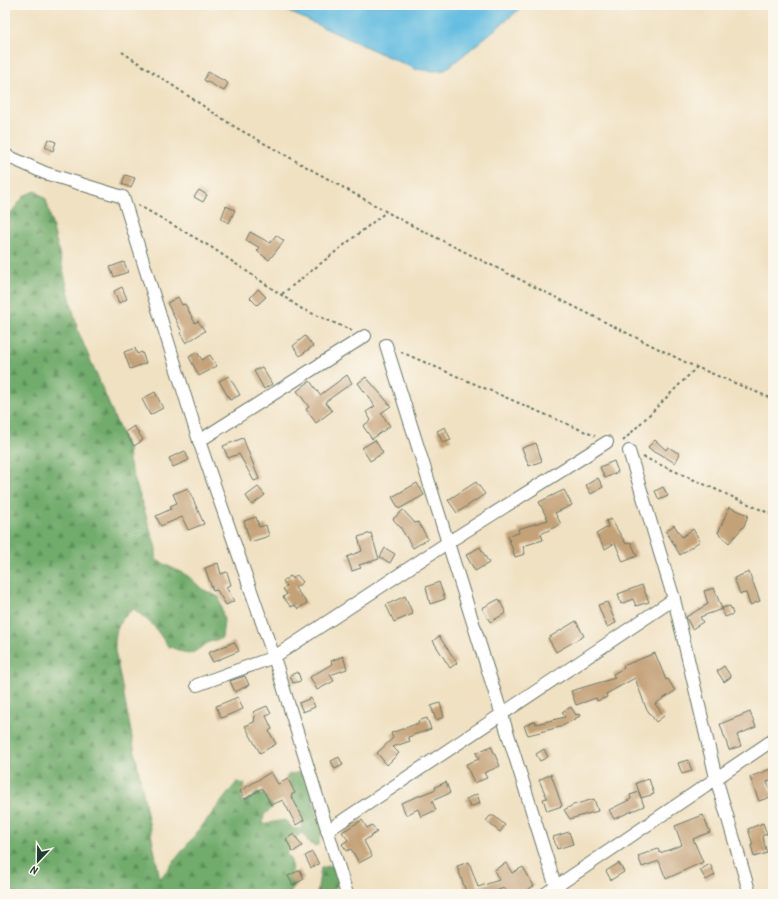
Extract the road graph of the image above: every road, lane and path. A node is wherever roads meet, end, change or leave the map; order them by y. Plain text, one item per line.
1 (122, 52) dead end
2 (5, 154) edge
3 (123, 197) junction
4 (386, 211) junction
5 (282, 294) junction
6 (365, 336) joint
7 (386, 345) joint
8 (697, 367) junction
9 (773, 398) edge
10 (200, 441) junction
11 (607, 442) junction
12 (629, 451) joint
13 (773, 516) edge
14 (447, 544) junction
15 (674, 599) junction
16 (274, 657) junction
17 (197, 685) dead end
18 (502, 714) junction
19 (773, 740) edge
20 (716, 778) junction
21 (327, 831) junction
22 (556, 890) edge
23 (347, 894) edge
24 (545, 894) edge
25 (750, 894) edge

1 - 4 path
2 - 3 street
3 - 5 path
3 - 10 street
4 - 5 path
4 - 8 path
5 - 6 path
6 - 10 street
7 - 11 path
7 - 14 street
8 - 9 path
8 - 11 path
10 - 16 street
11 - 14 street
12 - 13 path
12 - 15 street
14 - 16 street
14 - 18 street
15 - 18 street
15 - 20 street
16 - 17 street
16 - 21 street
18 - 21 street
18 - 22 street
19 - 20 street
20 - 22 street
20 - 25 street
21 - 23 street
22 - 24 street

